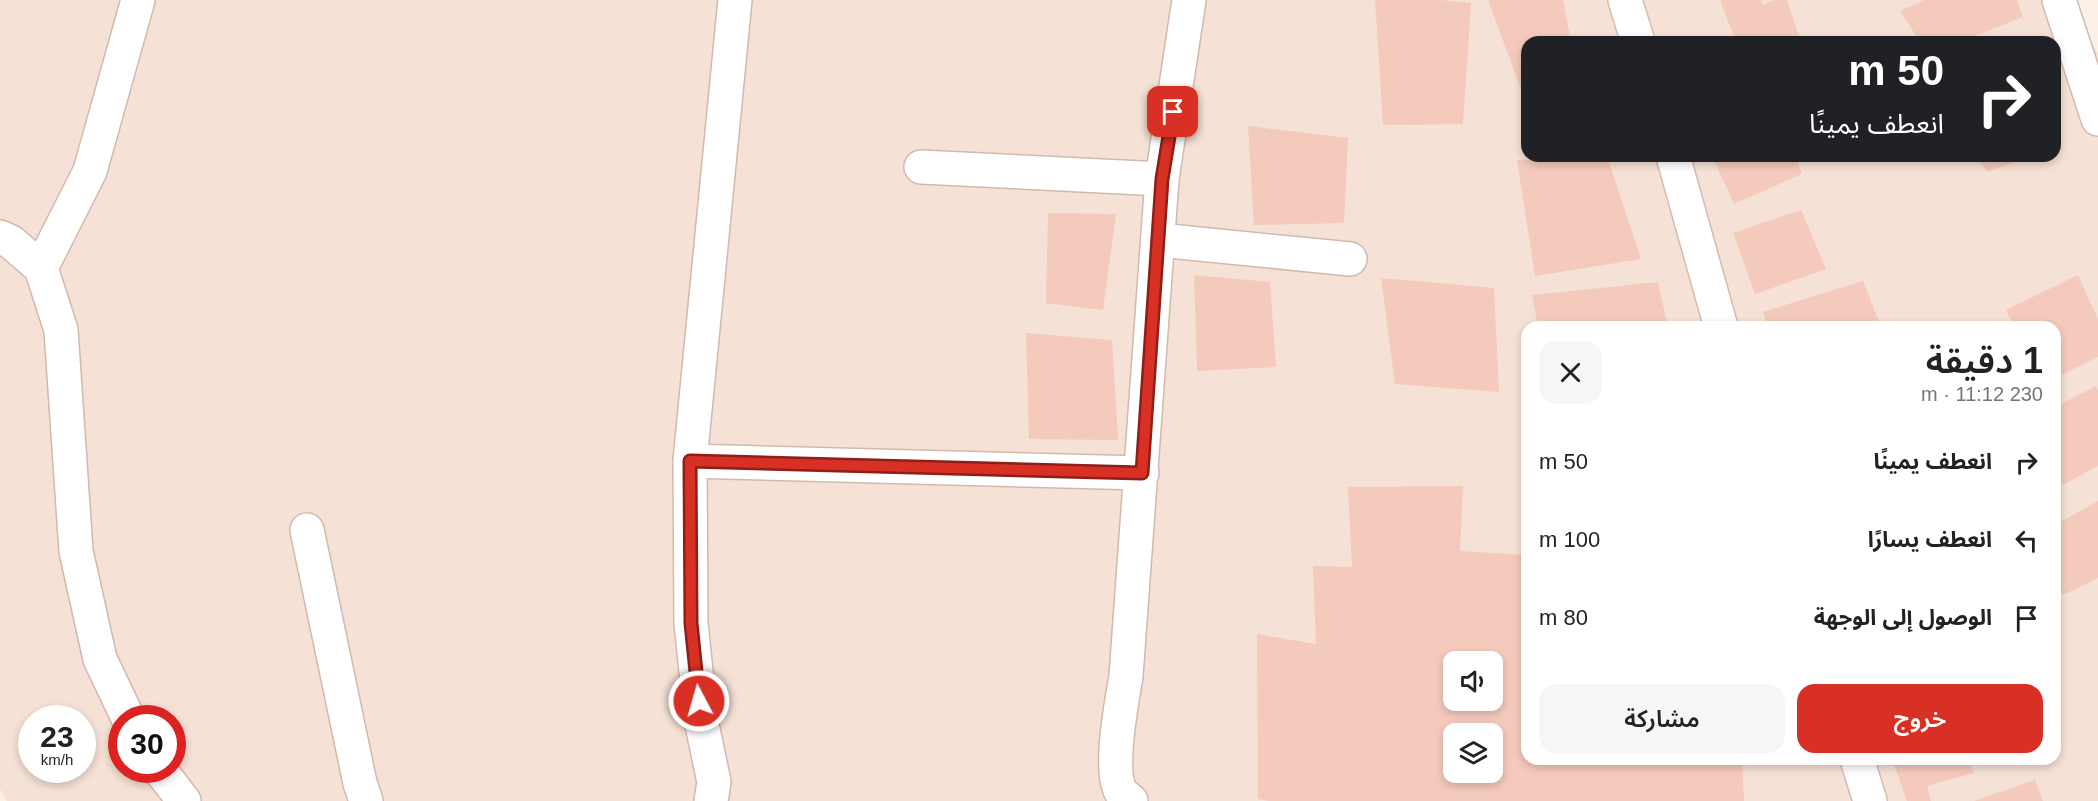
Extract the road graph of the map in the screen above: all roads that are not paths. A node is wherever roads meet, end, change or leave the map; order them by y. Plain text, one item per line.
1 (138, 0) edge
2 (735, 0) edge
3 (1189, 0) edge
4 (1625, 0) edge
5 (2059, 0) edge
6 (1636, 36) edge
7 (2098, 119) edge
8 (1675, 162) edge
9 (921, 167) dead end
10 (1162, 179) junction
11 (0, 237) edge
12 (1159, 240) junction
13 (1350, 259) dead end
14 (41, 268) junction
15 (1719, 321) edge
16 (690, 461) junction
17 (1142, 473) junction
18 (307, 530) dead end
19 (122, 705) edge
20 (1859, 765) edge
21 (169, 783) edge
22 (184, 801) edge
23 (366, 801) edge
24 (711, 801) edge
25 (1131, 801) edge
26 (1870, 801) edge

1 - 14 street
2 - 16 street
3 - 10 street
4 - 6 street
5 - 7 street
8 - 15 street
9 - 10 street
10 - 12 street
11 - 14 street
12 - 13 street
12 - 17 street
14 - 19 street
16 - 17 street
16 - 24 street
17 - 25 street
18 - 23 street
20 - 26 street
21 - 22 street

